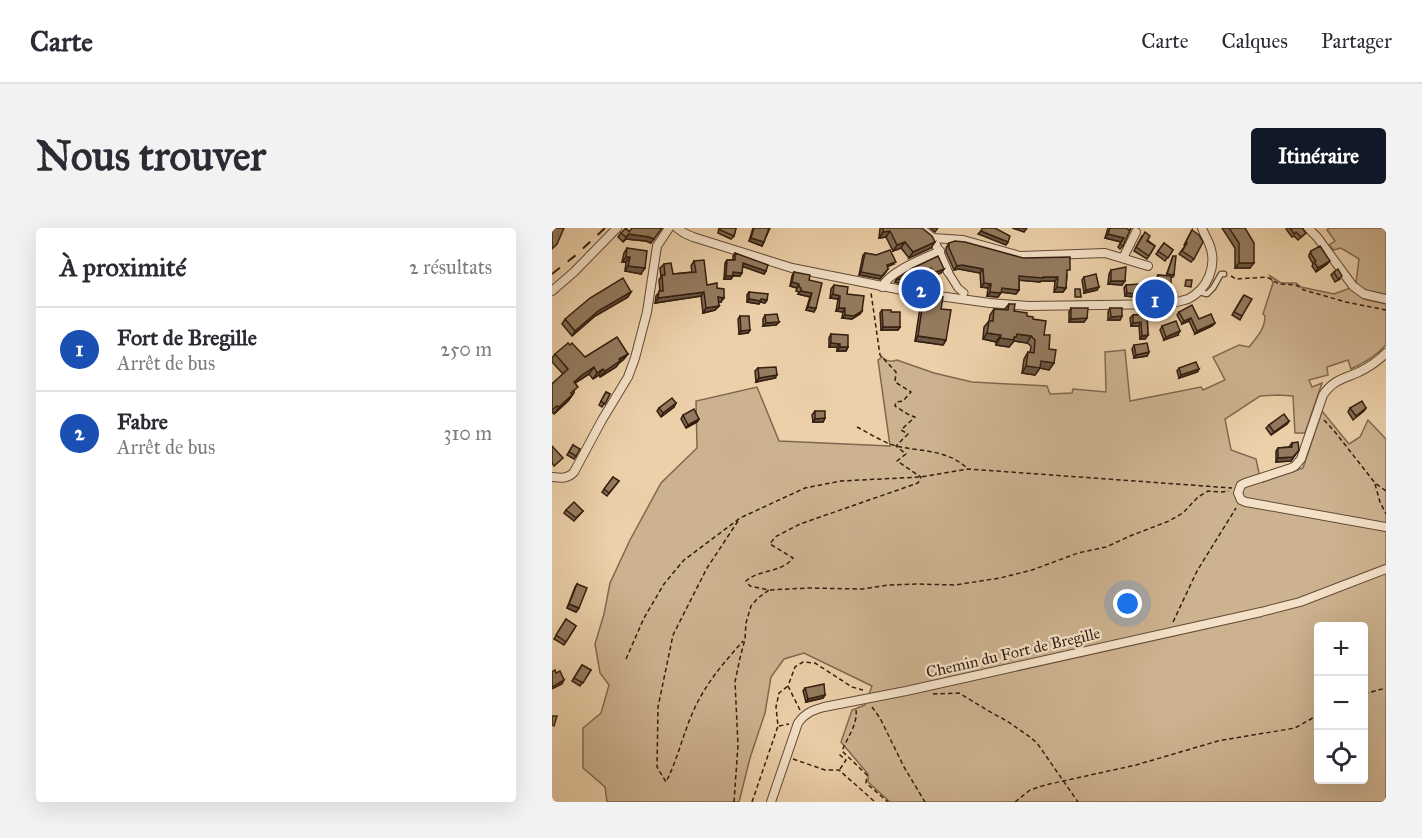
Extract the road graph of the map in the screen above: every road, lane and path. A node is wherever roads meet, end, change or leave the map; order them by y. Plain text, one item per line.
1 (616, 228) edge
2 (669, 228) edge
3 (677, 228) edge
4 (920, 228) edge
5 (1202, 228) edge
6 (1308, 228) edge
7 (1136, 232) dead end
8 (933, 238) junction
9 (940, 251) junction
10 (1123, 258) junction
11 (1148, 266) dead end
12 (948, 272) joint
13 (1224, 274) joint
14 (882, 287) junction
15 (870, 289) dead end
16 (552, 291) edge
17 (1199, 292) junction
18 (964, 293) dead end
19 (1386, 299) edge
20 (1386, 310) edge
21 (1386, 353) edge
22 (1317, 412) junction
23 (857, 427) dead end
24 (896, 446) junction
25 (968, 469) junction
26 (552, 477) edge
27 (921, 477) junction
28 (1375, 483) junction
29 (1239, 489) junction
30 (1386, 491) edge
31 (1241, 500) junction
32 (1386, 514) edge
33 (740, 518) junction
34 (1386, 527) edge
35 (1386, 569) edge
36 (770, 590) junction
37 (1165, 633) junction
38 (745, 639) junction
39 (626, 659) dead end
40 (789, 686) junction
41 (1386, 688) edge
42 (1368, 693) edge
43 (930, 694) dead end
44 (865, 695) junction
45 (854, 702) junction
46 (1314, 717) edge
47 (800, 719) junction
48 (778, 726) junction
49 (842, 751) junction
50 (787, 757) junction
51 (839, 770) junction
52 (1064, 781) junction
53 (734, 802) edge
54 (752, 802) edge
55 (771, 802) edge
56 (876, 802) edge
57 (888, 802) edge
58 (925, 802) edge
59 (1015, 802) edge
60 (1078, 802) edge

1 - 16 street
2 - 26 street
3 - 14 street
4 - 8 street
5 - 17 street
6 - 19 street
7 - 10 street
8 - 9 street
8 - 10 street
9 - 12 street
9 - 14 street
10 - 11 street
12 - 18 street
13 - 17 lane
13 - 20 path
14 - 17 street
15 - 24 path
21 - 22 street
22 - 28 path
22 - 29 street
23 - 24 path
24 - 25 path
24 - 27 path
25 - 27 path
25 - 29 path
27 - 33 path
27 - 36 path
28 - 30 path
28 - 32 path
29 - 31 street
29 - 36 path
31 - 34 street
31 - 37 path
33 - 38 path
33 - 39 path
35 - 37 street, Chemin du Fort de Bregille
36 - 38 path
37 - 44 street, Chemin du Fort de Bregille
38 - 53 path
40 - 44 path
40 - 47 path
40 - 48 path
41 - 42 path
43 - 52 path
44 - 45 street, Chemin du Fort de Bregille
44 - 58 path
45 - 47 street, Chemin du Fort de Bregille
45 - 49 path
46 - 52 path
47 - 48 path
47 - 50 street
48 - 54 path
49 - 51 path
49 - 57 path
50 - 51 path
50 - 55 street
51 - 56 path
52 - 59 path
52 - 60 path

